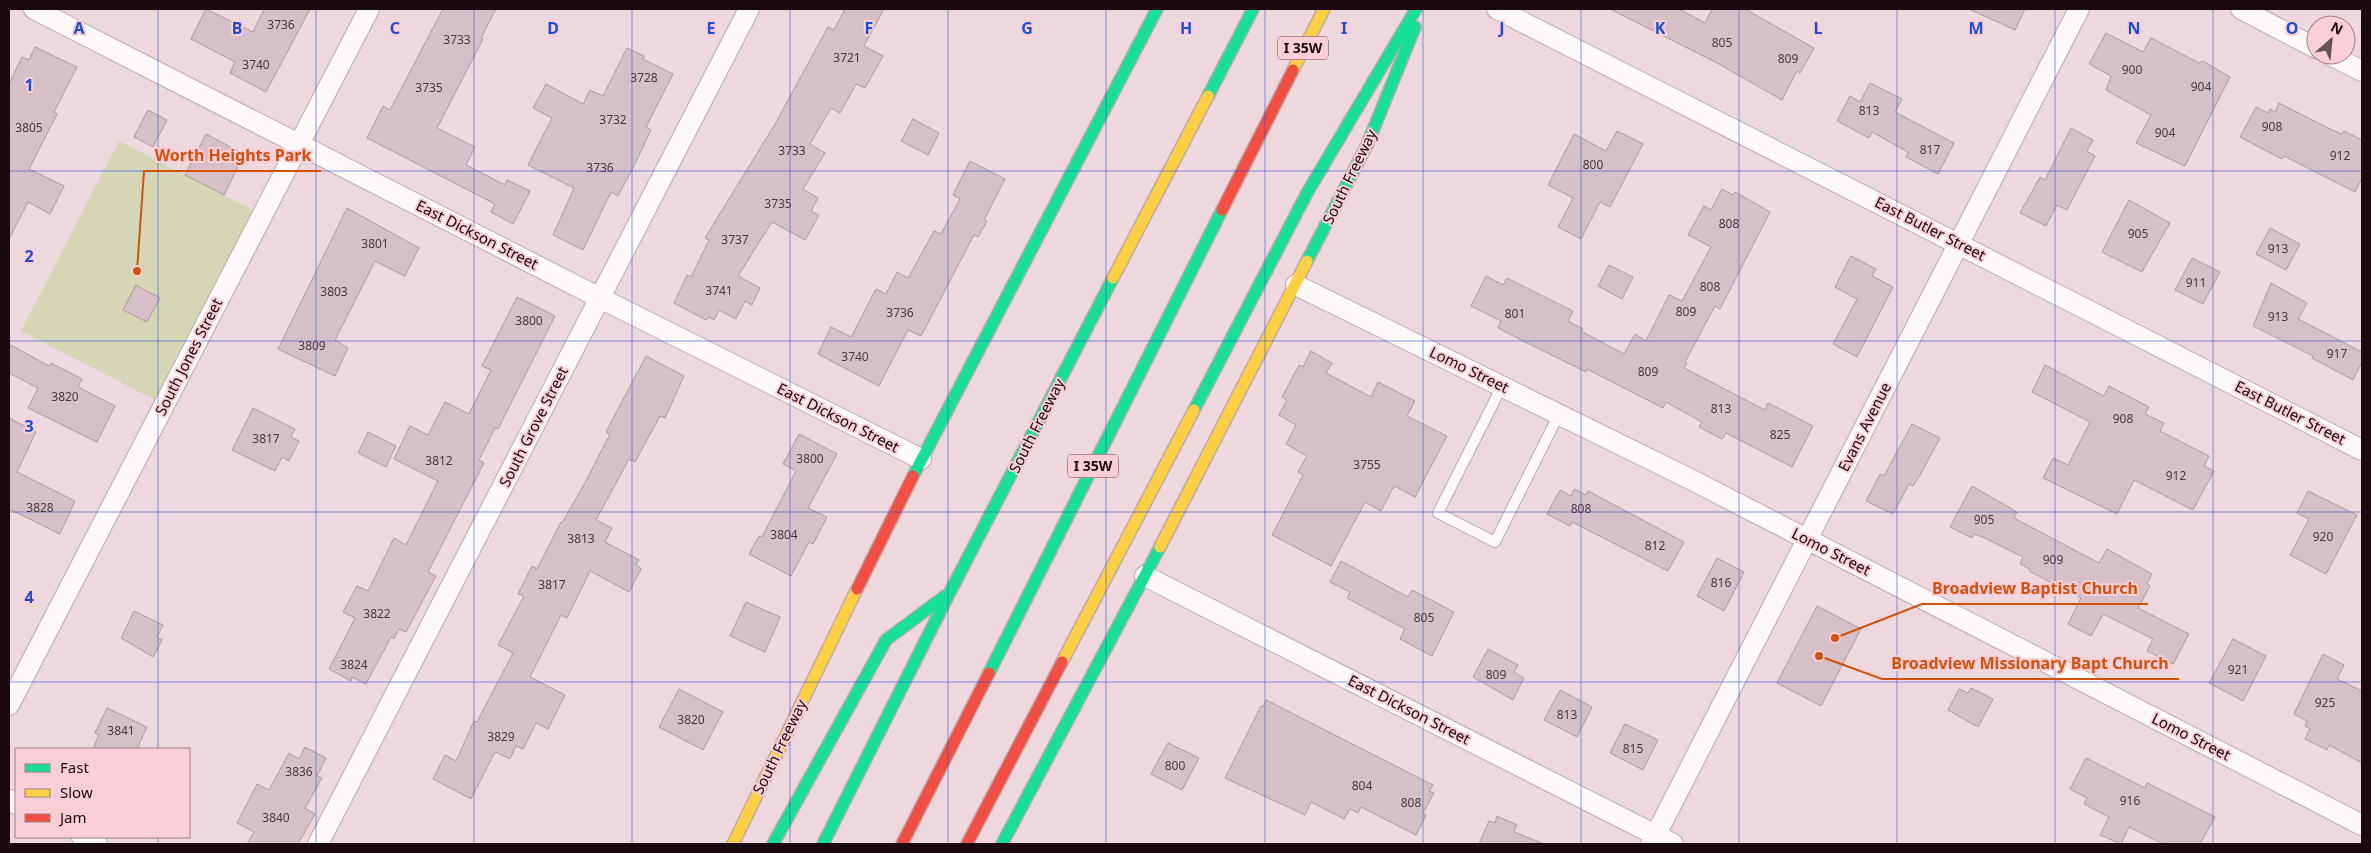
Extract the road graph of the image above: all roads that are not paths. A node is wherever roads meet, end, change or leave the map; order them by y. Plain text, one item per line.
1 (34, 9) edge
2 (369, 9) edge
3 (749, 9) edge
4 (1157, 9) edge
5 (1253, 9) edge
6 (1324, 9) edge
7 (1416, 9) edge
8 (1422, 9) edge
9 (1497, 9) edge
10 (2079, 9) edge
11 (2241, 9) edge
12 (2306, 43) edge
13 (2349, 65) edge
14 (2362, 72) edge
15 (299, 144) junction
16 (1958, 244) junction
17 (1296, 284) junction
18 (600, 298) junction
19 (1502, 386) junction
20 (1559, 414) junction
21 (2362, 450) edge
22 (921, 460) junction
23 (1807, 540) junction
24 (1145, 576) junction
25 (950, 592) junction
26 (9, 706) edge
27 (2362, 825) edge
28 (84, 838) edge
29 (1660, 841) edge
30 (97, 844) edge
31 (318, 844) edge
32 (733, 844) edge
33 (773, 844) edge
34 (823, 844) edge
35 (902, 844) edge
36 (967, 844) edge
37 (1002, 844) edge

1 - 15 street, East Dickson Street
2 - 15 street, South Jones Street
3 - 18 street, South Grove Street
4 - 22 main road, South Freeway
5 - 25 main road, South Freeway
6 - 35 main road, I 35W
7 - 36 main road
8 - 17 main road, South Freeway
9 - 16 street, East Butler Street
10 - 16 street, Evans Avenue
11 - 12 street
13 - 14 street
15 - 18 street, East Dickson Street
15 - 26 street, South Jones Street
16 - 21 street, East Butler Street
16 - 23 street, Evans Avenue
17 - 19 street, Lomo Street
17 - 24 main road, South Freeway
18 - 22 street, East Dickson Street
18 - 31 street, South Grove Street
19 - 20 street, Lomo Street
19 - 20 lane
20 - 23 street, Lomo Street
22 - 32 main road, South Freeway
23 - 27 street, Lomo Street
23 - 29 street, Evans Avenue
24 - 29 street, East Dickson Street
24 - 37 main road, South Freeway
25 - 33 main road
25 - 34 main road, South Freeway
28 - 30 street

